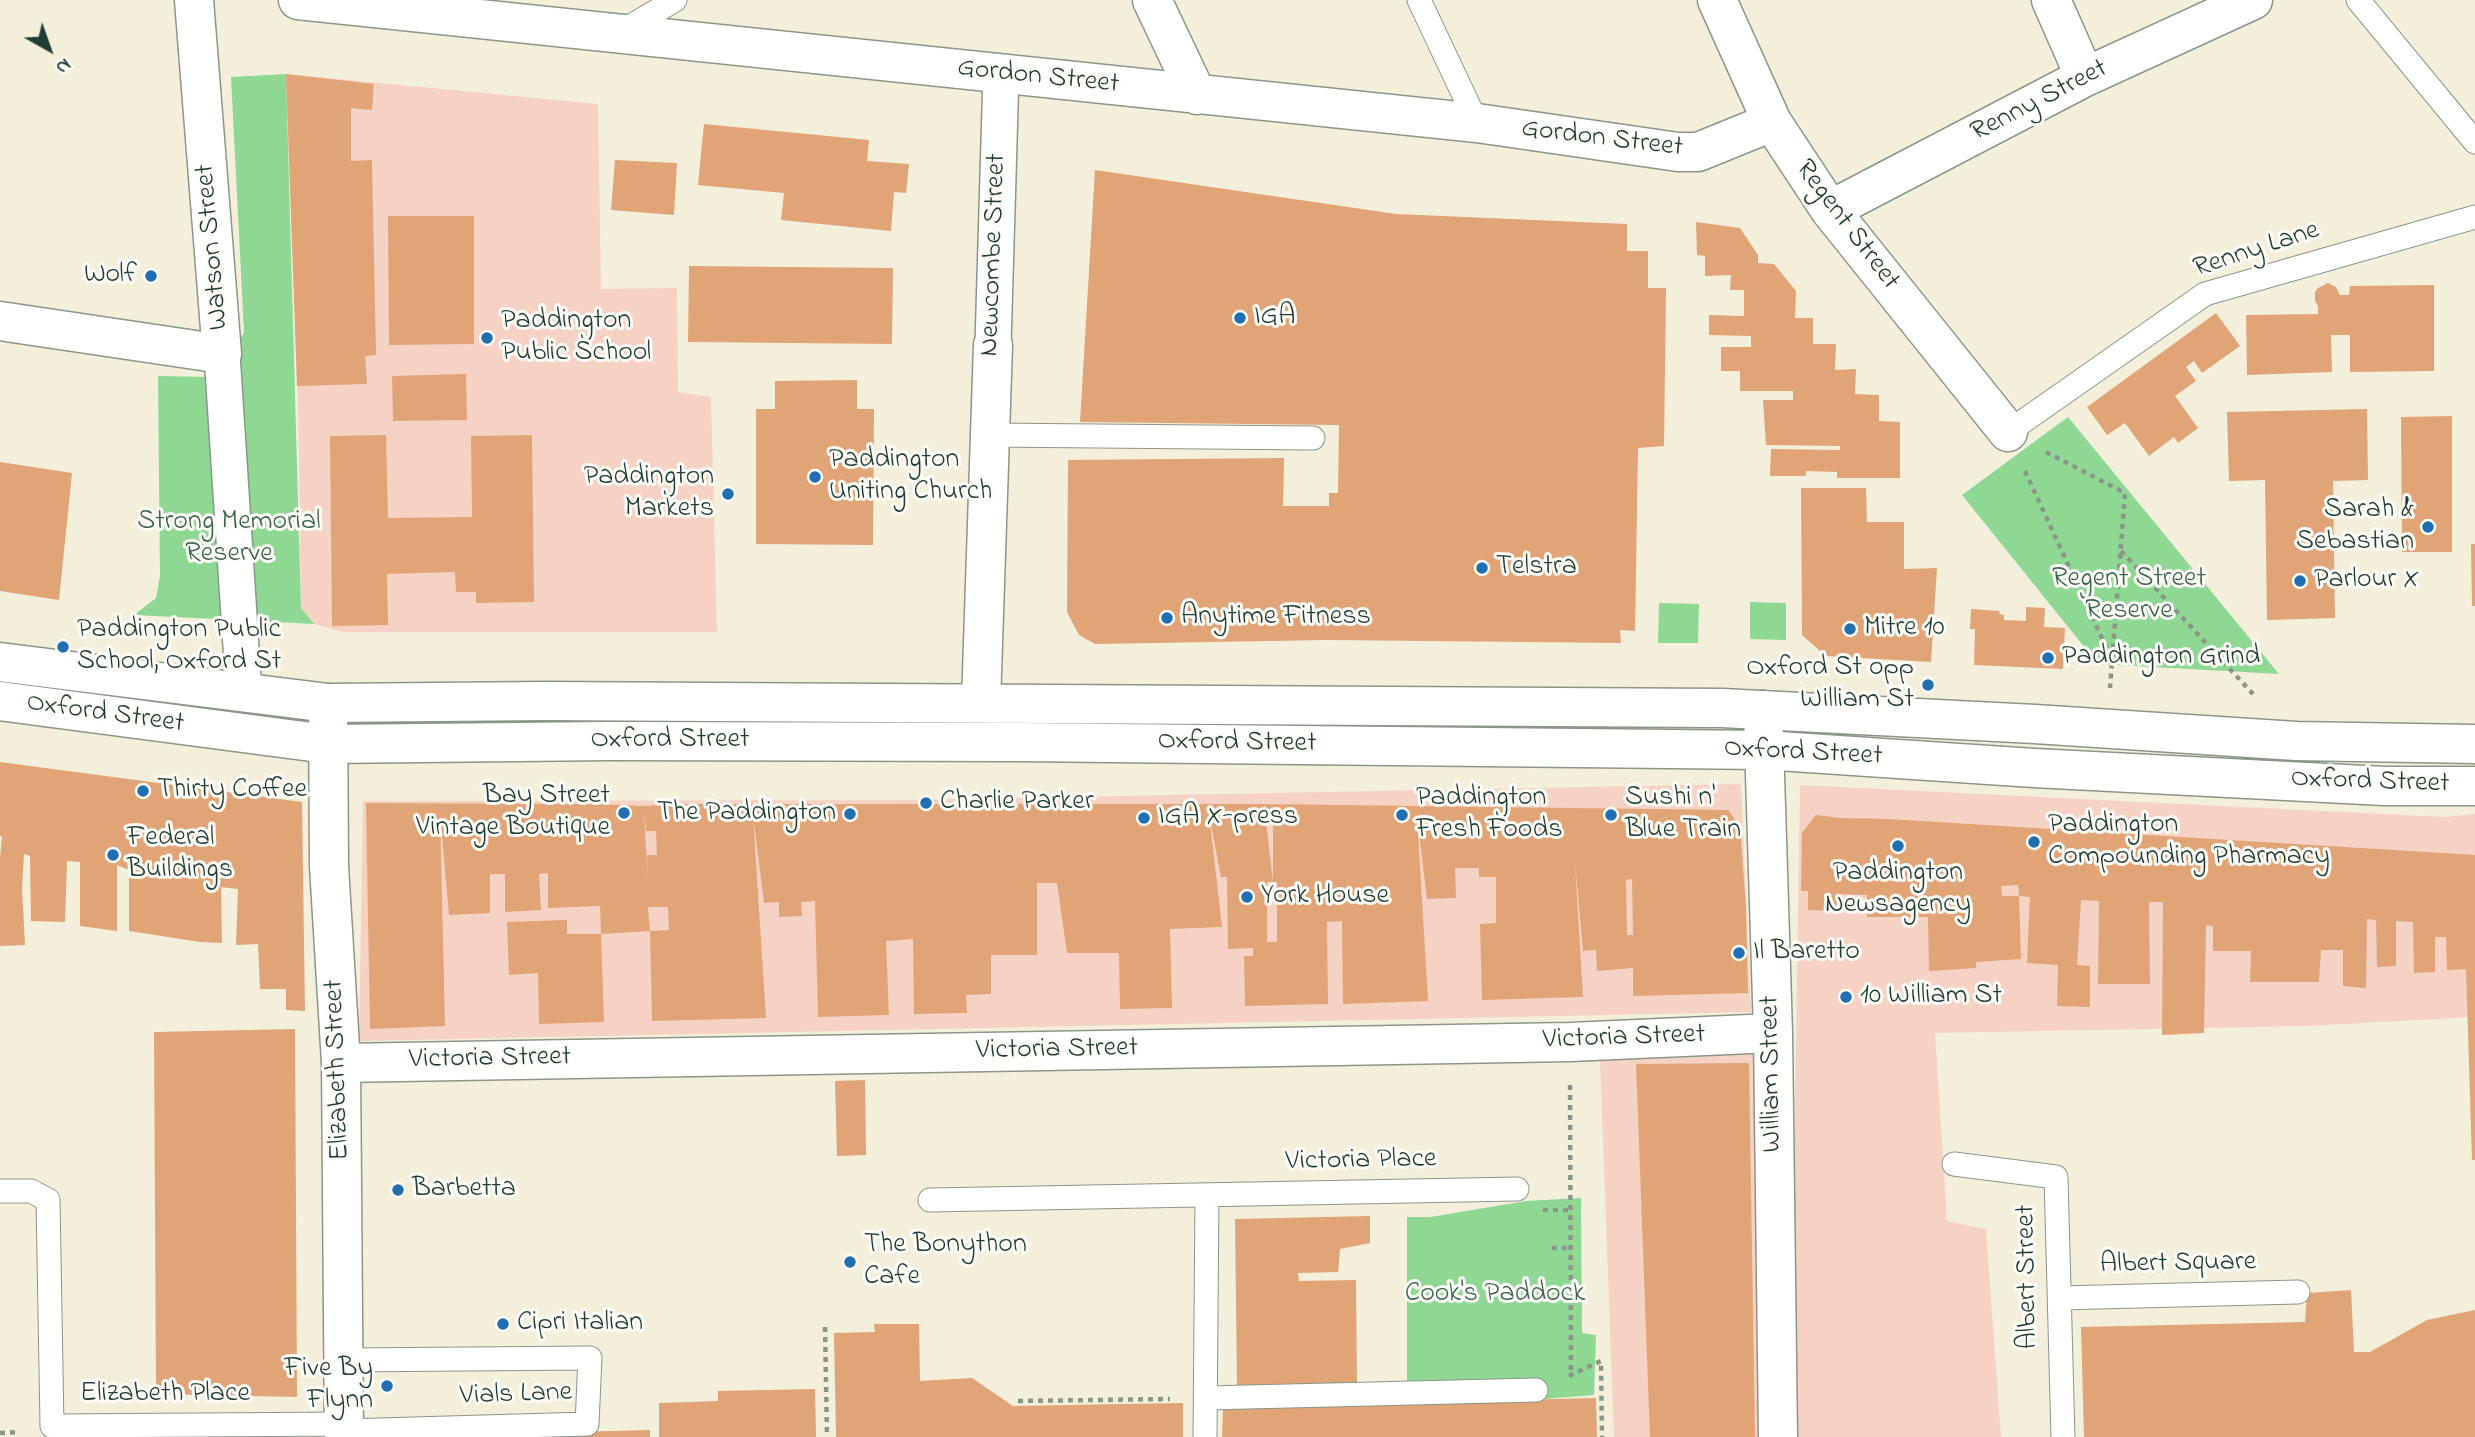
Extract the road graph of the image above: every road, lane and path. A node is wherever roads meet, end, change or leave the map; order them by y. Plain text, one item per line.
1 (194, 0) edge
2 (298, 0) edge
3 (675, 0) edge
4 (1152, 0) edge
5 (1419, 0) edge
6 (1717, 0) edge
7 (2050, 0) edge
8 (2253, 0) edge
9 (2358, 0) edge
10 (621, 32) junction
11 (1001, 74) junction
12 (2085, 77) junction
13 (1197, 95) junction
14 (1772, 122) junction
15 (1477, 123) junction
16 (2475, 142) edge
17 (1830, 210) junction
18 (2475, 217) edge
19 (0, 321) edge
20 (993, 345) joint
21 (222, 354) junction
22 (2007, 432) junction
23 (990, 435) junction
24 (1313, 438) dead end
25 (2121, 550) junction
26 (0, 662) edge
27 (2113, 663) junction
28 (2110, 692) dead end
29 (244, 693) junction
30 (2258, 699) dead end
31 (0, 701) edge
32 (981, 703) junction
33 (328, 704) junction
34 (1763, 710) junction
35 (327, 744) junction
36 (2475, 744) edge
37 (1763, 750) junction
38 (2475, 786) edge
39 (1773, 1033) junction
40 (1570, 1042) junction
41 (341, 1063) junction
42 (1954, 1164) dead end
43 (1517, 1189) dead end
44 (0, 1191) edge
45 (1207, 1195) junction
46 (930, 1200) dead end
47 (1552, 1248) dead end
48 (1570, 1248) junction
49 (2298, 1292) dead end
50 (2060, 1298) junction
51 (825, 1327) dead end
52 (344, 1360) junction
53 (1571, 1375) junction
54 (1536, 1390) joint
55 (1206, 1398) junction
56 (1018, 1401) dead end
57 (344, 1430) edge
58 (827, 1437) edge
59 (1205, 1437) edge
60 (1602, 1437) edge
61 (1778, 1437) edge
62 (2063, 1437) edge

1 - 21 street, Watson Street
2 - 10 street, Gordon Street
3 - 10 lane
4 - 13 street
5 - 15 lane
6 - 14 street, Regent Street
7 - 12 street
8 - 12 street, Renny Street
9 - 16 lane
10 - 11 street, Gordon Street
11 - 13 street, Gordon Street
11 - 20 street, Newcombe Street
12 - 17 street, Renny Street
13 - 15 street, Gordon Street
14 - 15 street, Gordon Street
14 - 17 street, Regent Street
17 - 22 street, Regent Street
18 - 22 lane, Renny Lane
19 - 21 street, Watson Street
20 - 23 street, Newcombe Street
21 - 29 street
22 - 25 path
22 - 27 path
23 - 24 lane
23 - 32 street, Newcombe Street
25 - 27 path
25 - 30 path
26 - 29 street, Oxford Street
27 - 28 path
29 - 33 street, Oxford Street
31 - 35 street, Oxford Street
32 - 33 street, Oxford Street
32 - 34 street, Oxford Street
33 - 35 street, Elizabeth Street
34 - 36 street, Oxford Street
34 - 37 street, William Street
35 - 37 street, Oxford Street
35 - 41 street, Elizabeth Street
37 - 38 street, Oxford Street
37 - 39 street, William Street
39 - 40 street, Victoria Street
39 - 61 street, William Street
40 - 41 street, Victoria Street
40 - 48 path
41 - 52 street, Elizabeth Street
42 - 50 lane, Albert Street
43 - 45 lane, Victoria Place
44 - 57 lane, Elizabeth Place
45 - 46 lane, Victoria Place
45 - 55 lane
47 - 48 path
48 - 53 path
49 - 50 lane, Albert Square
50 - 62 lane, Albert Street
51 - 58 path
52 - 57 street, Elizabeth Street
52 - 57 lane, Vials Lane
53 - 54 path
53 - 60 path
54 - 55 lane
55 - 56 path
55 - 59 lane

